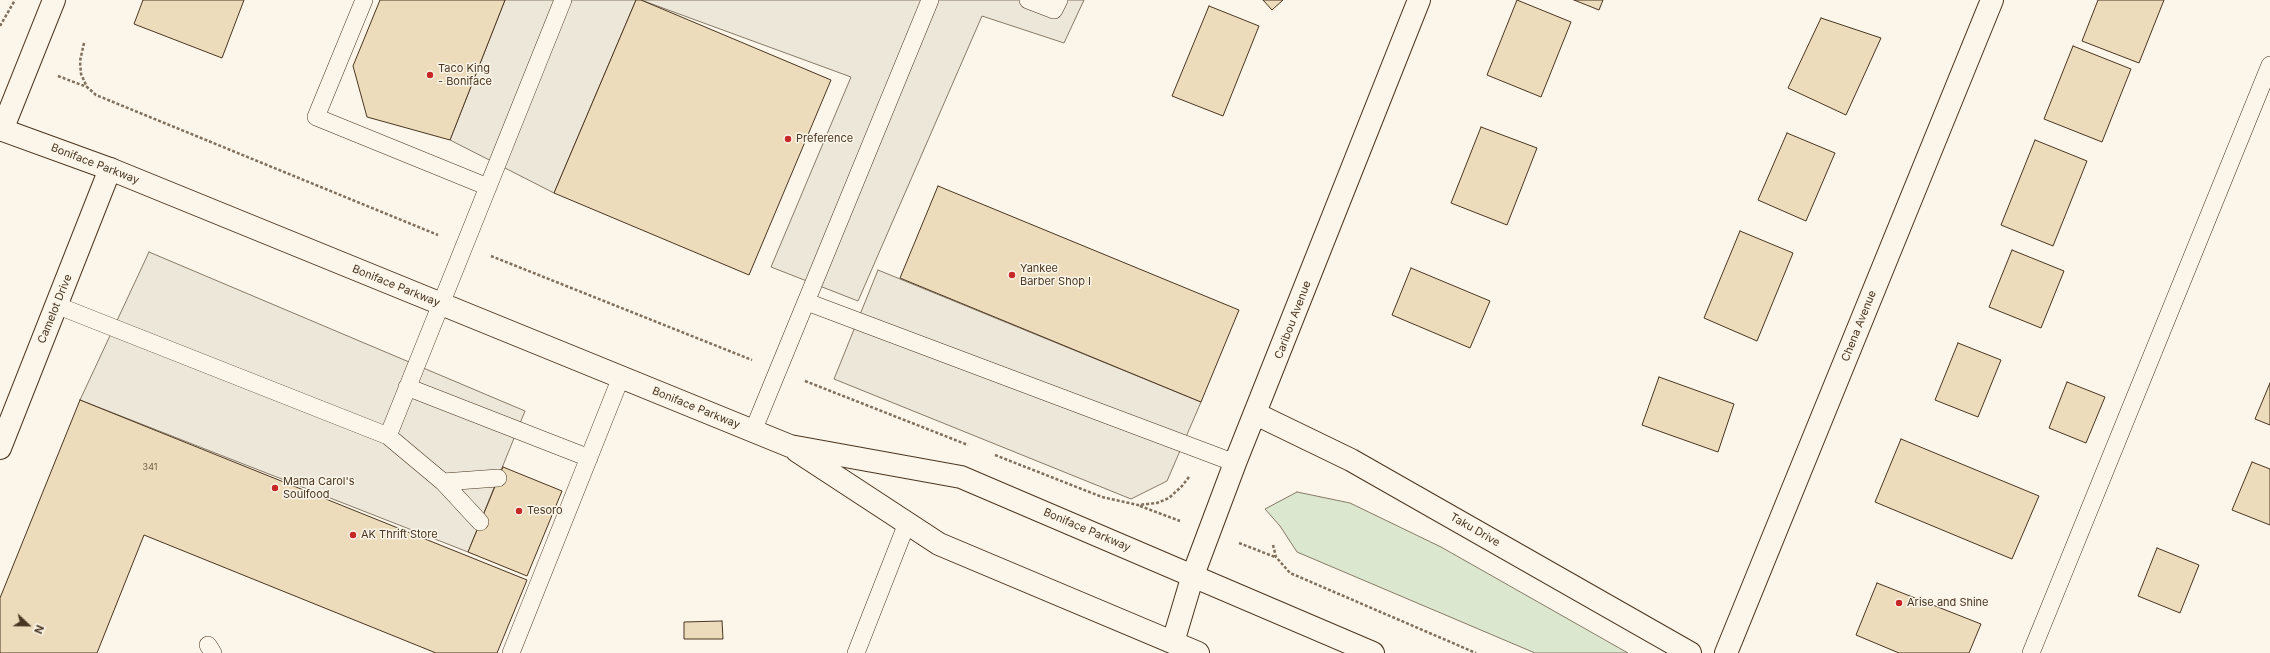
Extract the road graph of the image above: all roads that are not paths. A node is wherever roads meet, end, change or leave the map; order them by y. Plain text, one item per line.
1 (54, 0) edge
2 (364, 0) edge
3 (563, 0) edge
4 (930, 0) edge
5 (1028, 0) edge
6 (1059, 0) edge
7 (1418, 0) edge
8 (1992, 0) edge
9 (2270, 65) edge
10 (1, 129) edge
11 (110, 169) junction
12 (488, 187) junction
13 (808, 302) junction
14 (440, 304) junction
15 (56, 306) junction
16 (621, 377) junction
17 (407, 387) junction
18 (1256, 414) junction
19 (753, 431) junction
20 (388, 436) junction
21 (790, 446) junction
22 (0, 448) edge
23 (589, 458) junction
24 (1235, 462) junction
25 (498, 478) dead end
26 (443, 482) junction
27 (480, 522) dead end
28 (907, 523) junction
29 (1193, 575) junction
30 (1173, 642) junction
31 (511, 653) edge
32 (856, 653) edge
33 (1198, 653) edge
34 (1373, 653) edge
35 (1690, 653) edge
36 (1726, 653) edge
37 (2031, 653) edge

1 - 10 street
2 - 12 lane
3 - 12 lane
4 - 13 lane
5 - 6 lane
7 - 18 street, Caribou Avenue
8 - 36 street, Chena Avenue
9 - 37 lane
10 - 11 street, Boniface Parkway
11 - 14 street, Boniface Parkway
11 - 15 street, Camelot Drive
12 - 14 lane
13 - 19 lane
13 - 24 lane
14 - 16 street, Boniface Parkway
14 - 17 lane
15 - 20 lane
15 - 22 street, Camelot Drive
16 - 19 street, Boniface Parkway
16 - 23 lane
17 - 20 lane
17 - 23 lane
18 - 24 street, Caribou Avenue
18 - 35 street, Taku Drive
19 - 21 street, Boniface Parkway
20 - 26 lane
21 - 28 street, Boniface Parkway
21 - 29 street, Boniface Parkway
23 - 31 lane
24 - 29 street, Caribou Avenue
25 - 26 lane
26 - 27 lane
28 - 30 street, Boniface Parkway
28 - 32 lane
29 - 30 street, Caribou Avenue
29 - 34 street, Boniface Parkway
30 - 33 street, Boniface Parkway

